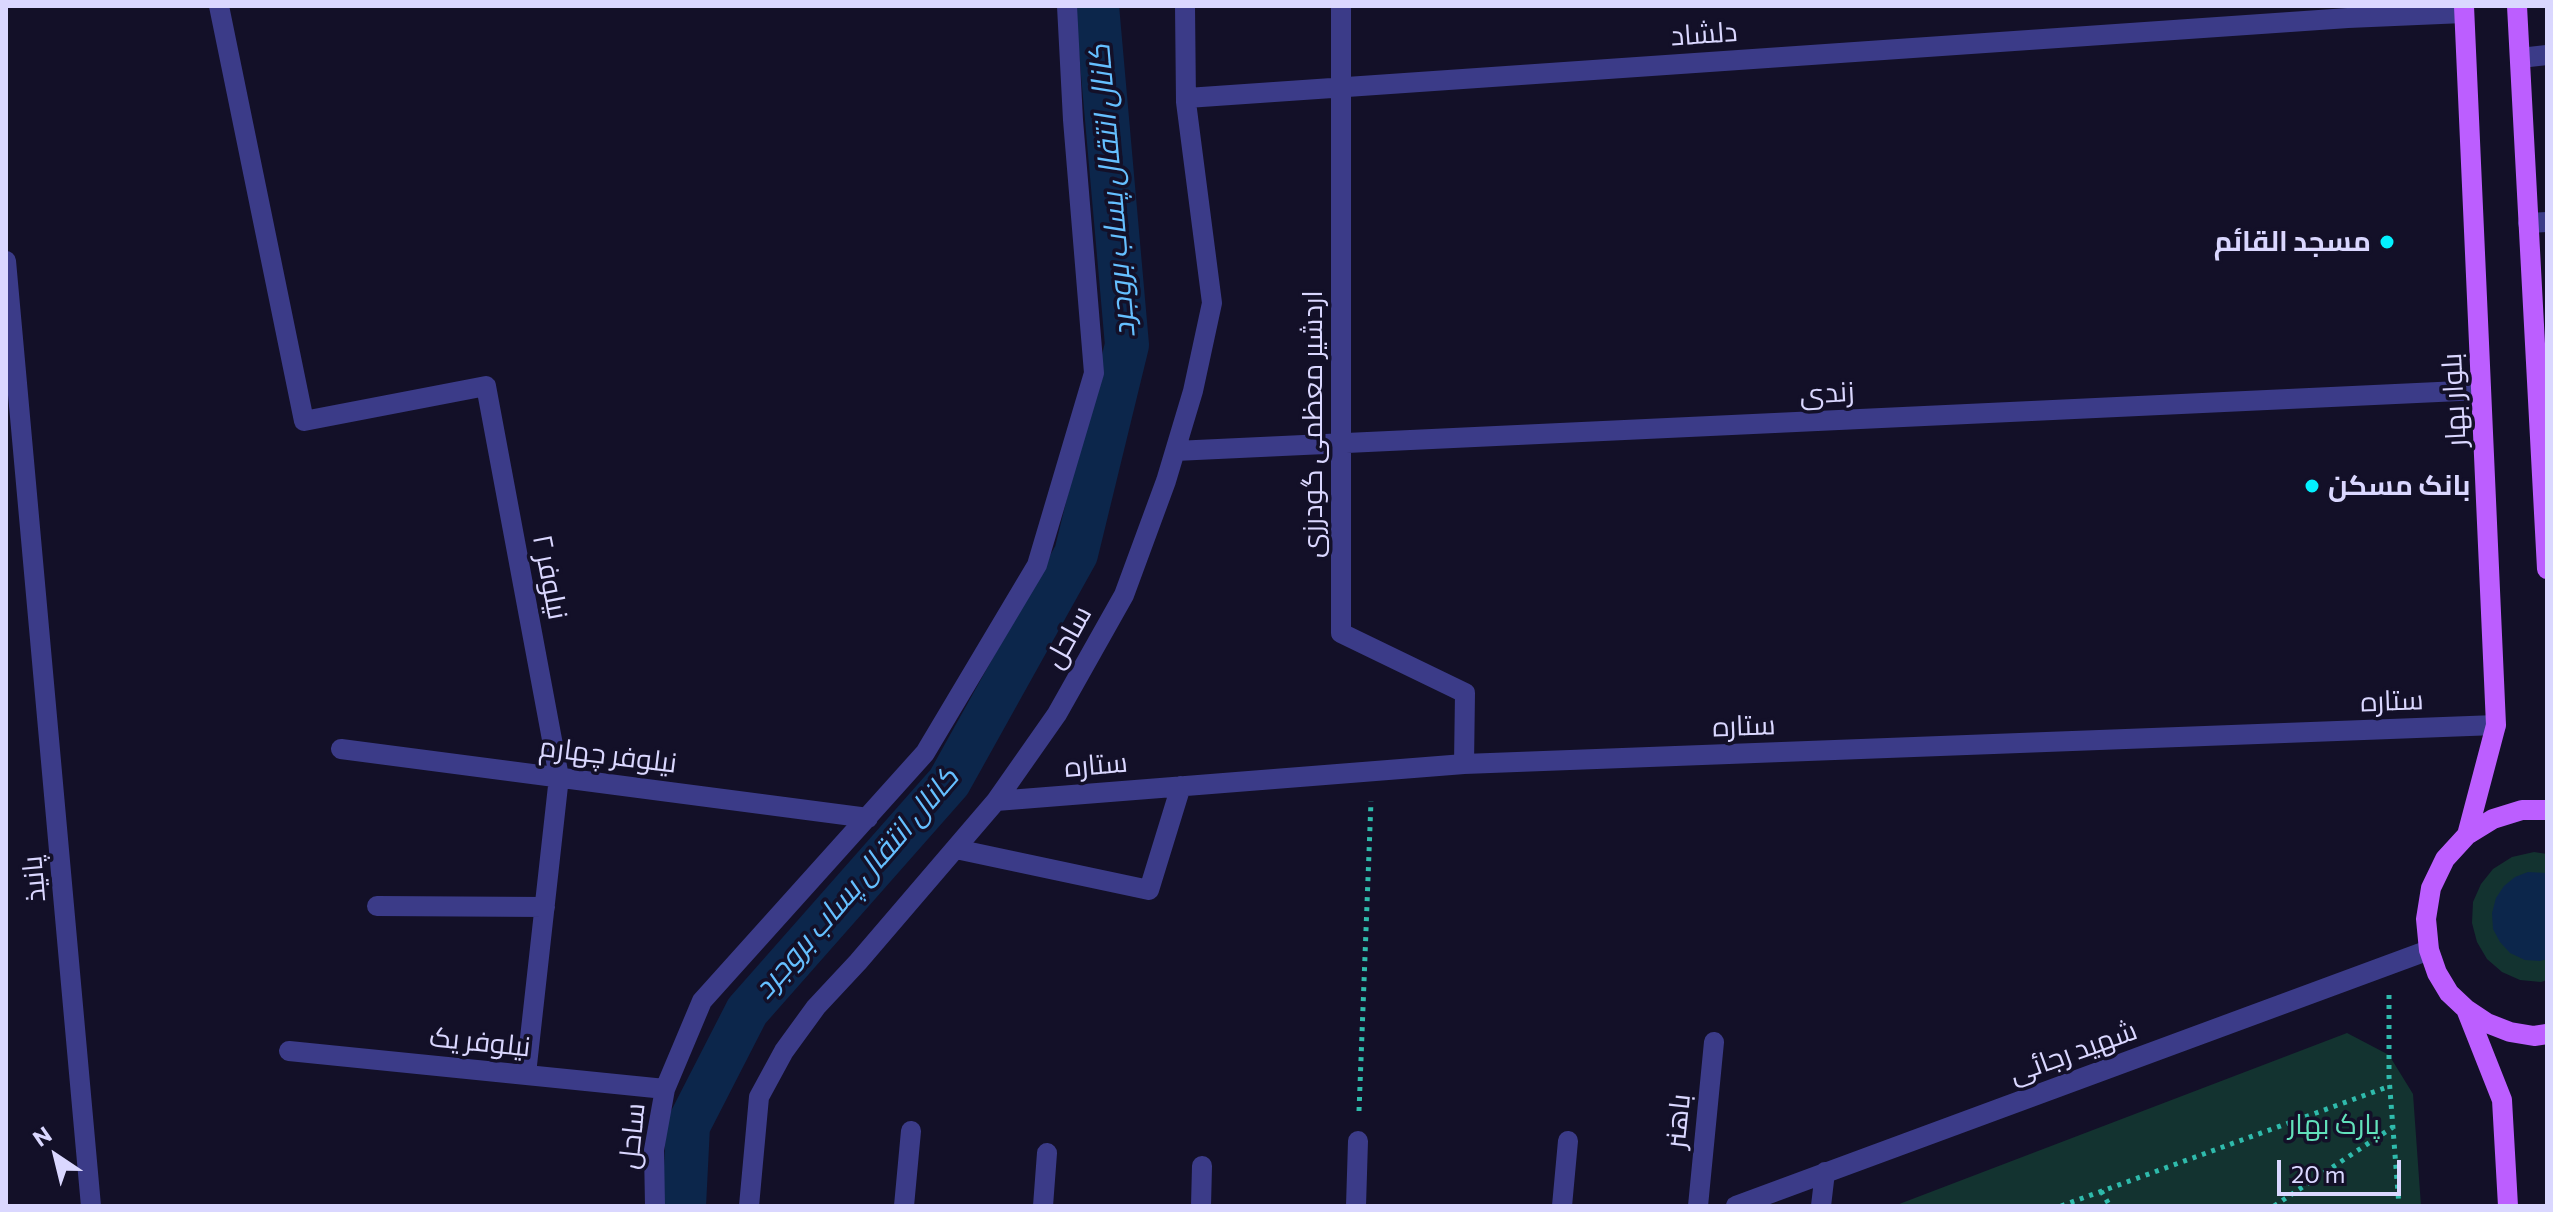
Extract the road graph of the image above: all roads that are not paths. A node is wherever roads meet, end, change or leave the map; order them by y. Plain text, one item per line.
1 (219, 6) edge
2 (1067, 6) edge
3 (1185, 6) edge
4 (1341, 6) edge
5 (2517, 6) edge
6 (2464, 10) edge
7 (2343, 12) edge
8 (2547, 55) edge
9 (2520, 58) junction
10 (1341, 87) junction
11 (1187, 98) junction
12 (2537, 222) edge
13 (6, 261) edge
14 (2481, 390) junction
15 (1341, 444) junction
16 (1175, 451) junction
17 (2547, 569) edge
18 (2496, 725) junction
19 (341, 749) dead end
20 (1464, 764) junction
21 (559, 777) junction
22 (1181, 786) junction
23 (996, 801) junction
24 (2547, 810) edge
25 (868, 818) junction
26 (2467, 835) junction
27 (956, 849) junction
28 (377, 906) dead end
29 (545, 907) junction
30 (2429, 950) junction
31 (2466, 1009) junction
32 (2547, 1034) edge
33 (1714, 1042) dead end
34 (289, 1051) dead end
35 (526, 1074) junction
36 (665, 1089) junction
37 (911, 1131) dead end
38 (1358, 1141) road end
39 (1568, 1141) dead end
40 (1047, 1153) dead end
41 (1202, 1166) dead end
42 (1825, 1172) junction
43 (91, 1206) edge
44 (655, 1206) edge
45 (749, 1206) edge
46 (904, 1206) edge
47 (1043, 1206) edge
48 (1201, 1206) edge
49 (1356, 1206) edge
50 (1562, 1206) edge
51 (1698, 1206) edge
52 (1736, 1206) edge
53 (1821, 1206) edge
54 (2508, 1206) edge

1 - 21 street, نیلوفر ۲
2 - 25 street, ساحل
3 - 11 street, ساحل
4 - 10 street, اردشیر معظمی گودرزی
5 - 9 main road
6 - 7 street, دلشاد
6 - 14 main road, بلوار بهار
7 - 10 street, دلشاد
8 - 9 street
9 - 12 main road
10 - 11 street, دلشاد
10 - 15 street, اردشیر معظمی گودرزی
11 - 16 street, ساحل
12 - 17 main road
13 - 43 street, پانیذ
14 - 15 street, زندی
14 - 18 main road, بلوار بهار
15 - 16 street, زندی
15 - 20 street, اردشیر معظمی گودرزی
16 - 23 street, ساحل
18 - 20 street, ستاره
18 - 26 main road, بلوار بهار
19 - 21 street, نیلوفر چهارم
20 - 22 street, ستاره
21 - 25 street, نیلوفر چهارم
21 - 29 street, نیلوفر ۲
22 - 23 street, ستاره
22 - 27 street
23 - 27 street, ساحل
24 - 26 main road
25 - 36 street, ساحل
26 - 30 main road
27 - 45 street, ساحل
28 - 29 street
29 - 35 street, نیلوفر ۲
30 - 31 main road
30 - 42 street, شهید رجائی
31 - 32 main road
31 - 54 main road
33 - 51 street, باهنر
34 - 35 street, نیلوفر یک
35 - 36 street, نیلوفر یک
36 - 44 street, ساحل
37 - 46 street
38 - 49 street
39 - 50 street
40 - 47 street
41 - 48 street
42 - 52 street, شهید رجائی
42 - 53 street

